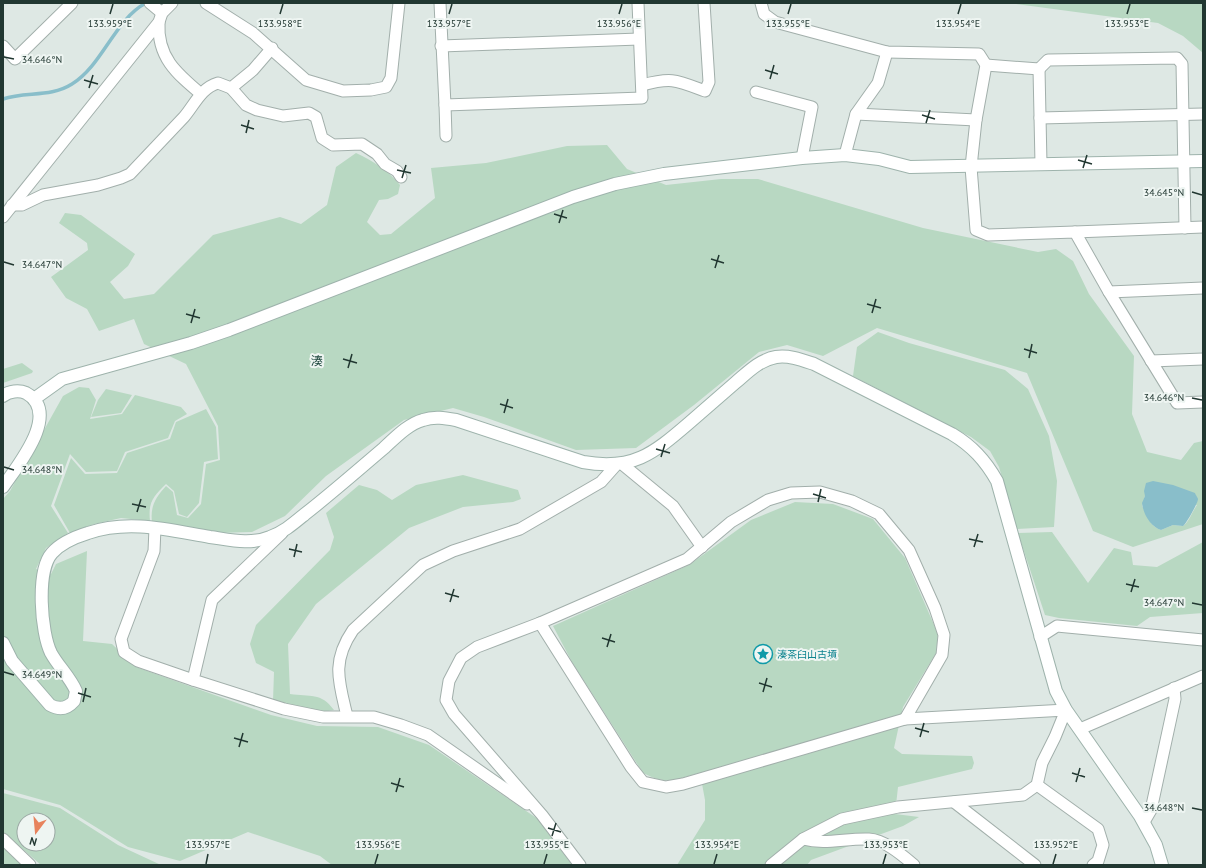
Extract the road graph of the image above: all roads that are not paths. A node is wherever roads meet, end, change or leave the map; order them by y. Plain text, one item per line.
1 (72, 3) edge
2 (150, 3) edge
3 (172, 3) edge
4 (206, 3) edge
5 (399, 3) edge
6 (440, 3) edge
7 (638, 3) edge
8 (704, 3) edge
9 (761, 3) edge
10 (160, 18) junction
11 (639, 40) junction
12 (3, 46) edge
13 (442, 46) junction
14 (272, 48) junction
15 (888, 52) junction
16 (986, 65) junction
17 (1039, 69) junction
18 (642, 86) junction
19 (231, 88) junction
20 (756, 92) dead end
21 (201, 94) junction
22 (445, 105) junction
23 (856, 114) junction
24 (1203, 114) edge
25 (1183, 115) junction
26 (1040, 118) junction
27 (976, 120) junction
28 (446, 136) dead end
29 (845, 156) junction
30 (802, 158) junction
31 (1183, 161) junction
32 (1203, 161) edge
33 (1041, 164) junction
34 (971, 167) junction
35 (401, 177) dead end
36 (12, 205) junction
37 (3, 217) edge
38 (1203, 227) edge
39 (1185, 228) junction
40 (1075, 232) junction
41 (1203, 288) edge
42 (1109, 292) junction
43 (1203, 359) edge
44 (1151, 361) junction
45 (3, 396) edge
46 (34, 399) junction
47 (1203, 402) edge
48 (620, 464) junction
49 (3, 487) edge
50 (155, 528) junction
51 (283, 532) junction
52 (702, 546) junction
53 (540, 624) junction
54 (1040, 637) junction
55 (1203, 640) edge
56 (3, 643) edge
57 (1203, 676) edge
58 (193, 680) junction
59 (1174, 688) junction
60 (1066, 710) junction
61 (347, 716) junction
62 (905, 719) junction
63 (1080, 729) junction
64 (1037, 785) junction
65 (954, 802) junction
66 (542, 815) junction
67 (1144, 822) junction
68 (3, 839) edge
69 (803, 839) junction
70 (30, 865) edge
71 (580, 865) edge
72 (771, 865) edge
73 (912, 865) edge
74 (1035, 865) edge
75 (1093, 865) edge
76 (1162, 865) edge

1 - 12 street
2 - 10 street
3 - 10 street
4 - 14 street
5 - 14 street
6 - 13 street
7 - 11 street
8 - 18 street
9 - 15 street
10 - 21 street
10 - 36 street
11 - 13 street
11 - 18 street
13 - 22 street
14 - 19 street
15 - 16 street
15 - 23 street
16 - 17 street
16 - 27 street
17 - 25 street
17 - 26 street
18 - 22 street
19 - 21 street
19 - 35 street
20 - 30 street
21 - 36 street
22 - 28 street
23 - 27 street
23 - 29 street
24 - 25 street
25 - 26 street
25 - 31 street
26 - 33 street
27 - 34 street
29 - 30 street
29 - 34 street
30 - 46 street
31 - 32 street
31 - 33 street
31 - 39 street
33 - 34 street
34 - 40 street
36 - 37 street
38 - 39 street
39 - 40 street
40 - 42 street
41 - 42 street
42 - 44 street
43 - 44 street
44 - 47 street
45 - 46 street
46 - 49 street
48 - 51 street
48 - 52 street
48 - 54 street
48 - 61 street
50 - 51 street
50 - 56 street
50 - 58 street
51 - 58 street
52 - 53 street
52 - 62 street
53 - 62 street
53 - 66 street
54 - 55 street
54 - 60 street
57 - 59 street
58 - 61 street
59 - 63 street
59 - 67 street
60 - 62 street
60 - 63 street
60 - 64 street
61 - 66 street
63 - 67 street
64 - 65 street
64 - 75 street
65 - 69 street
65 - 74 street
66 - 71 street
67 - 76 street
68 - 70 street
69 - 72 street
69 - 73 street

